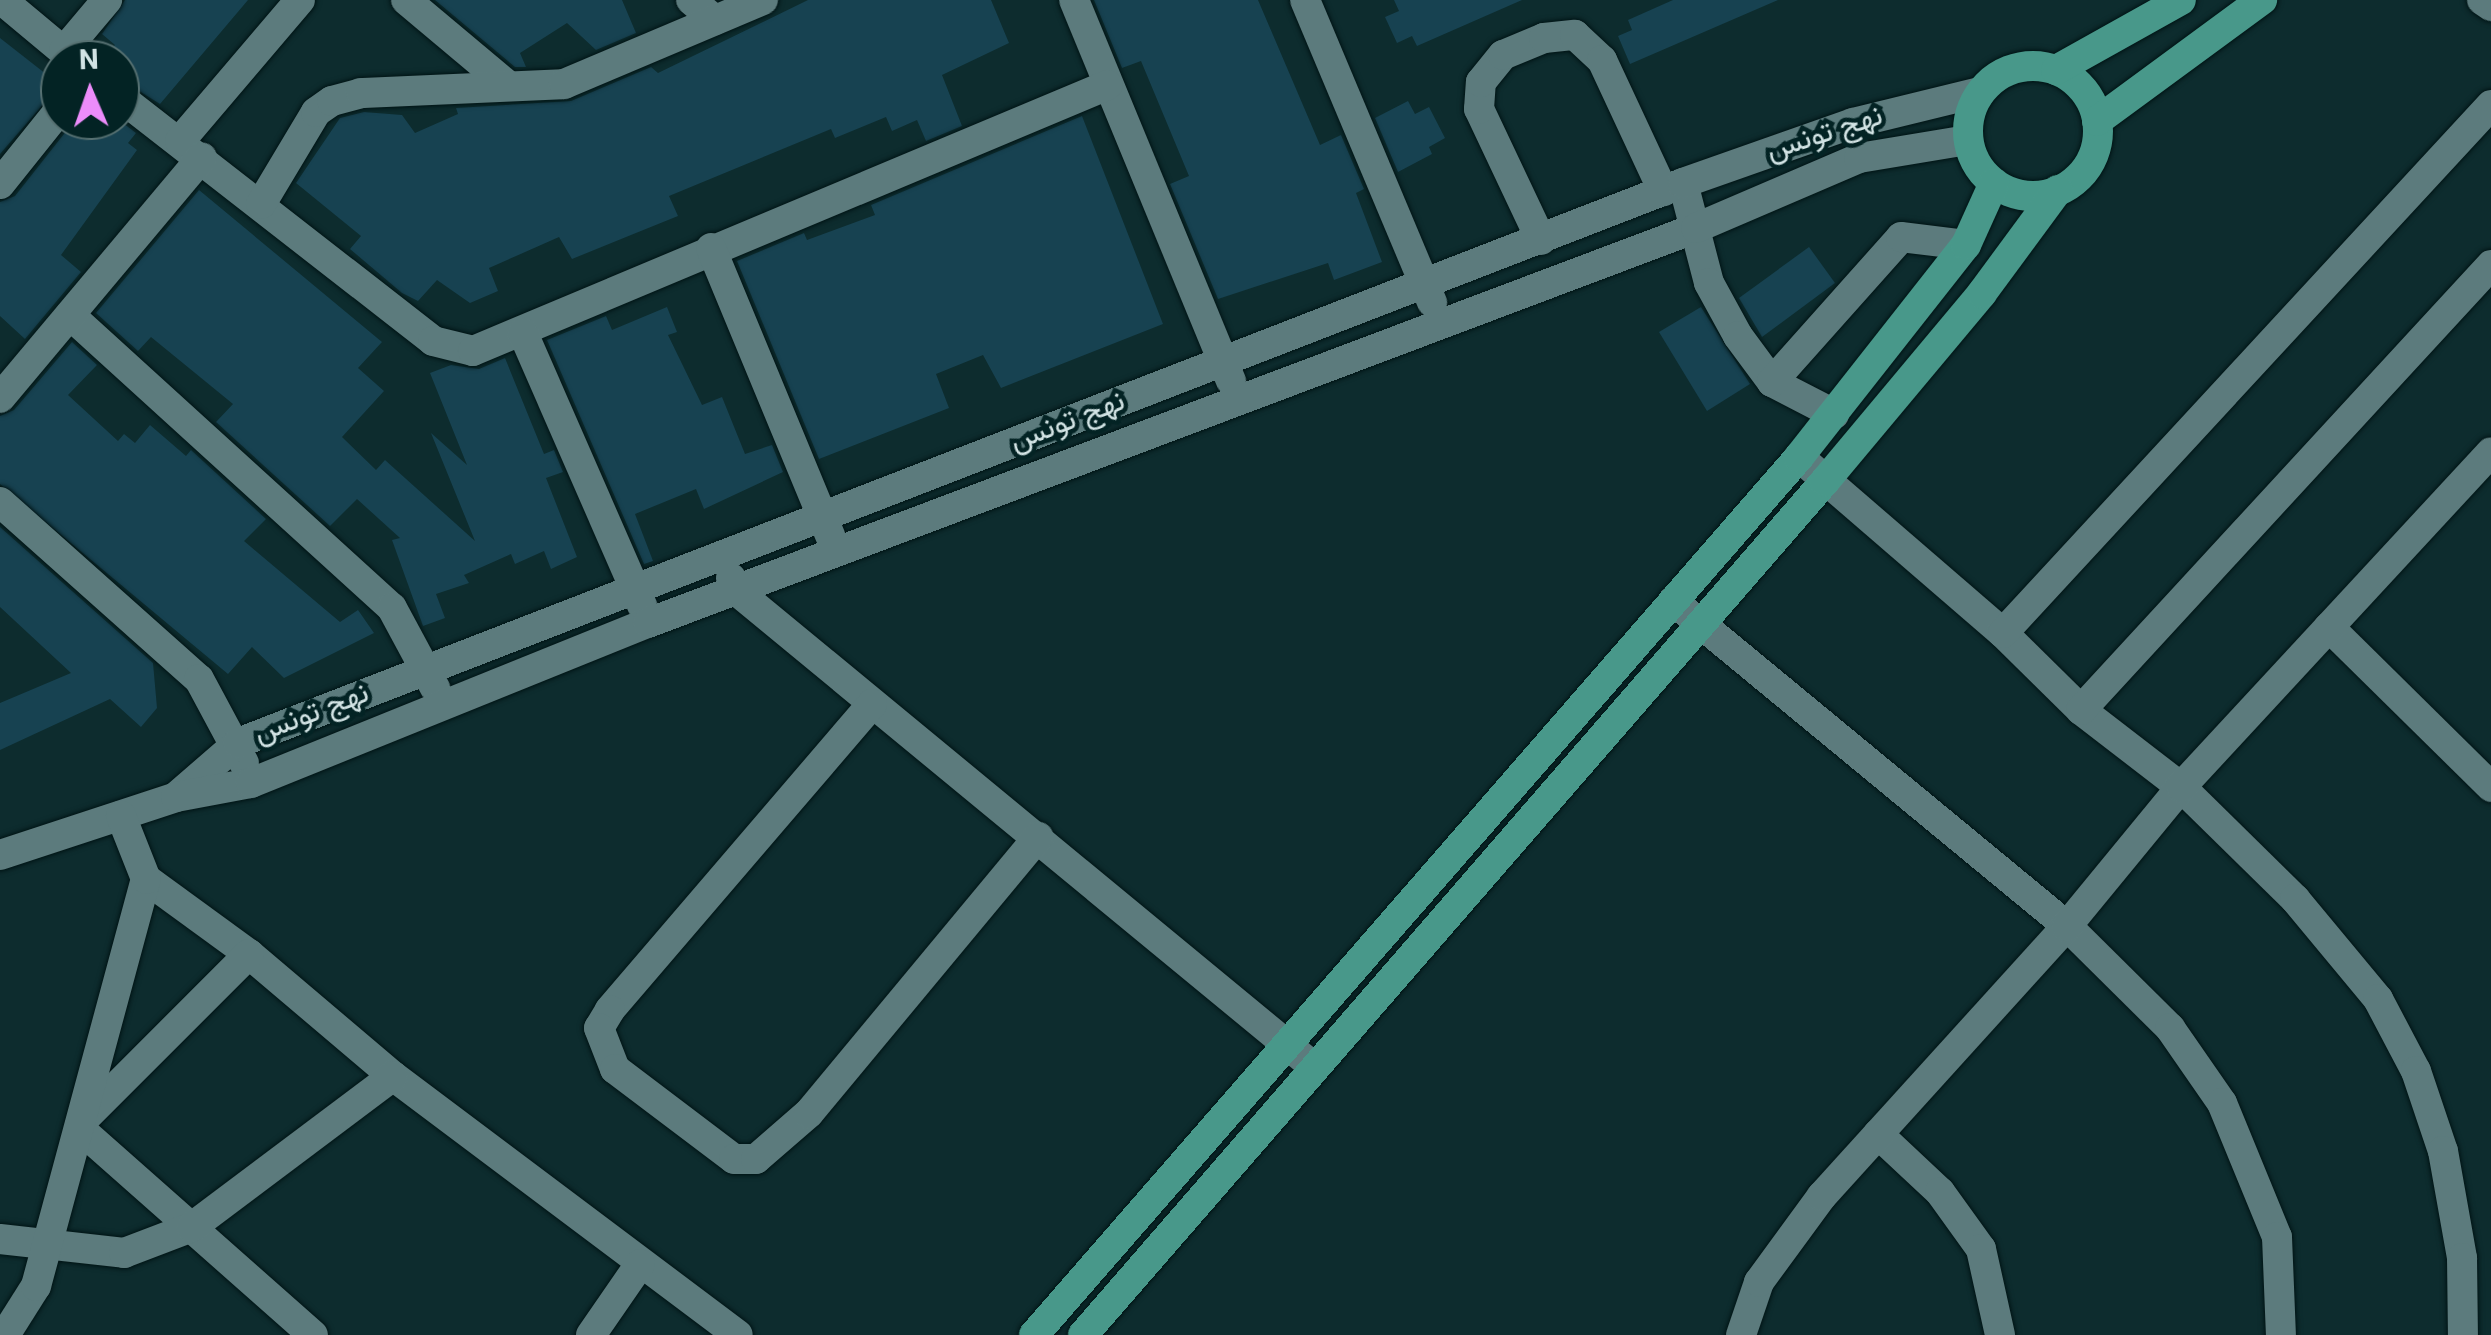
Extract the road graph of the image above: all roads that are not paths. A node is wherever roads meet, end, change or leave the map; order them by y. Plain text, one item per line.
1 (2, 0) edge
2 (107, 0) edge
3 (300, 0) edge
4 (406, 0) edge
5 (691, 0) edge
6 (763, 0) edge
7 (1074, 0) edge
8 (1305, 0) edge
9 (2262, 0) edge
10 (2482, 0) edge
11 (2166, 3) edge
12 (2491, 6) edge
13 (716, 20) junction
14 (50, 40) edge
15 (80, 40) edge
16 (2056, 70) junction
17 (506, 84) junction
18 (1108, 84) junction
19 (1980, 92) junction
20 (2491, 105) edge
21 (140, 112) edge
22 (2097, 121) junction
23 (40, 134) edge
24 (1968, 140) junction
25 (191, 149) junction
26 (1994, 183) junction
27 (0, 184) edge
28 (1673, 187) junction
29 (2058, 190) junction
30 (262, 204) junction
31 (1696, 228) junction
32 (1541, 240) junction
33 (1966, 245) junction
34 (712, 248) junction
35 (2491, 265) edge
36 (1425, 286) junction
37 (70, 314) junction
38 (1441, 323) junction
39 (523, 333) junction
40 (1224, 363) junction
41 (1772, 382) junction
42 (0, 398) edge
43 (1239, 400) junction
44 (1834, 414) junction
45 (2491, 452) edge
46 (1799, 457) junction
47 (1825, 481) junction
48 (0, 502) edge
49 (822, 516) junction
50 (837, 552) junction
51 (720, 556) junction
52 (636, 589) junction
53 (738, 592) junction
54 (1673, 601) junction
55 (648, 623) junction
56 (1698, 626) junction
57 (2329, 627) junction
58 (2003, 633) junction
59 (428, 670) junction
60 (872, 704) junction
61 (442, 707) junction
62 (2081, 710) junction
63 (238, 743) junction
64 (251, 783) junction
65 (2181, 787) junction
66 (2491, 787) edge
67 (176, 797) junction
68 (122, 816) junction
69 (1038, 837) junction
70 (0, 855) edge
71 (146, 879) junction
72 (2067, 926) junction
73 (250, 954) junction
74 (1288, 1042) junction
75 (1314, 1067) junction
76 (392, 1076) junction
77 (81, 1125) junction
78 (1878, 1134) junction
79 (192, 1228) junction
80 (0, 1240) edge
81 (48, 1247) junction
82 (640, 1264) junction
83 (5, 1335) edge
84 (312, 1335) edge
85 (591, 1335) edge
86 (738, 1335) edge
87 (1034, 1335) edge
88 (1083, 1335) edge
89 (1741, 1335) edge
90 (2000, 1335) edge
91 (2282, 1335) edge
92 (2463, 1335) edge

1 - 14 street
2 - 15 street
3 - 25 street
4 - 17 street
5 - 13 street
6 - 13 street
7 - 18 street
8 - 36 street
9 - 22 main road
10 - 12 street
11 - 16 main road
13 - 17 street
16 - 19 main road
16 - 22 main road
17 - 30 street
18 - 34 street
18 - 40 street
19 - 24 main road
19 - 28 street, نهج تونس
20 - 58 street
21 - 25 street
22 - 29 main road
23 - 27 street
24 - 26 main road
24 - 31 street, نهج تونس
25 - 30 street
25 - 37 street
26 - 29 main road
26 - 33 main road
28 - 31 street
28 - 32 street, نهج تونس
28 - 32 street
29 - 47 main road
30 - 39 street
31 - 38 street, نهج تونس
31 - 41 street
32 - 36 street, نهج تونس
33 - 41 street
33 - 44 main road
34 - 39 street
34 - 49 street
35 - 62 street
36 - 38 street
36 - 40 street, نهج تونس
37 - 42 street
37 - 59 street
38 - 43 street, نهج تونس
39 - 52 street
40 - 43 street
40 - 49 street, نهج تونس
41 - 44 street
43 - 50 street, نهج تونس
44 - 46 main road
45 - 57 street
46 - 47 street
46 - 54 main road
47 - 56 main road
47 - 58 street
48 - 63 street
49 - 50 street
49 - 51 street, نهج تونس
50 - 53 street, نهج تونس
51 - 52 street, نهج تونس
51 - 53 street
52 - 55 street
52 - 59 street, نهج تونس
53 - 55 street, نهج تونس
53 - 60 street
54 - 56 street
54 - 74 main road
55 - 61 street, نهج تونس
56 - 72 street
56 - 75 main road
57 - 65 street
57 - 66 street
58 - 62 street
59 - 61 street
59 - 63 street, نهج تونس
60 - 69 street
60 - 69 street
61 - 64 street, نهج تونس
62 - 65 street
63 - 64 street
63 - 67 street, نهج تونس
64 - 67 street, نهج تونس
65 - 72 street
65 - 92 street
67 - 68 street, نهج تونس
68 - 70 street, نهج تونس
68 - 71 street
69 - 74 street
71 - 73 street
71 - 77 street
72 - 78 street
72 - 91 street
73 - 76 street
73 - 77 street
74 - 75 street
74 - 87 main road
75 - 88 main road
76 - 79 street
76 - 82 street
77 - 79 street
77 - 81 street
78 - 89 street
78 - 90 street
79 - 81 street
79 - 84 street
80 - 81 street
81 - 83 street
82 - 85 street
82 - 86 street

